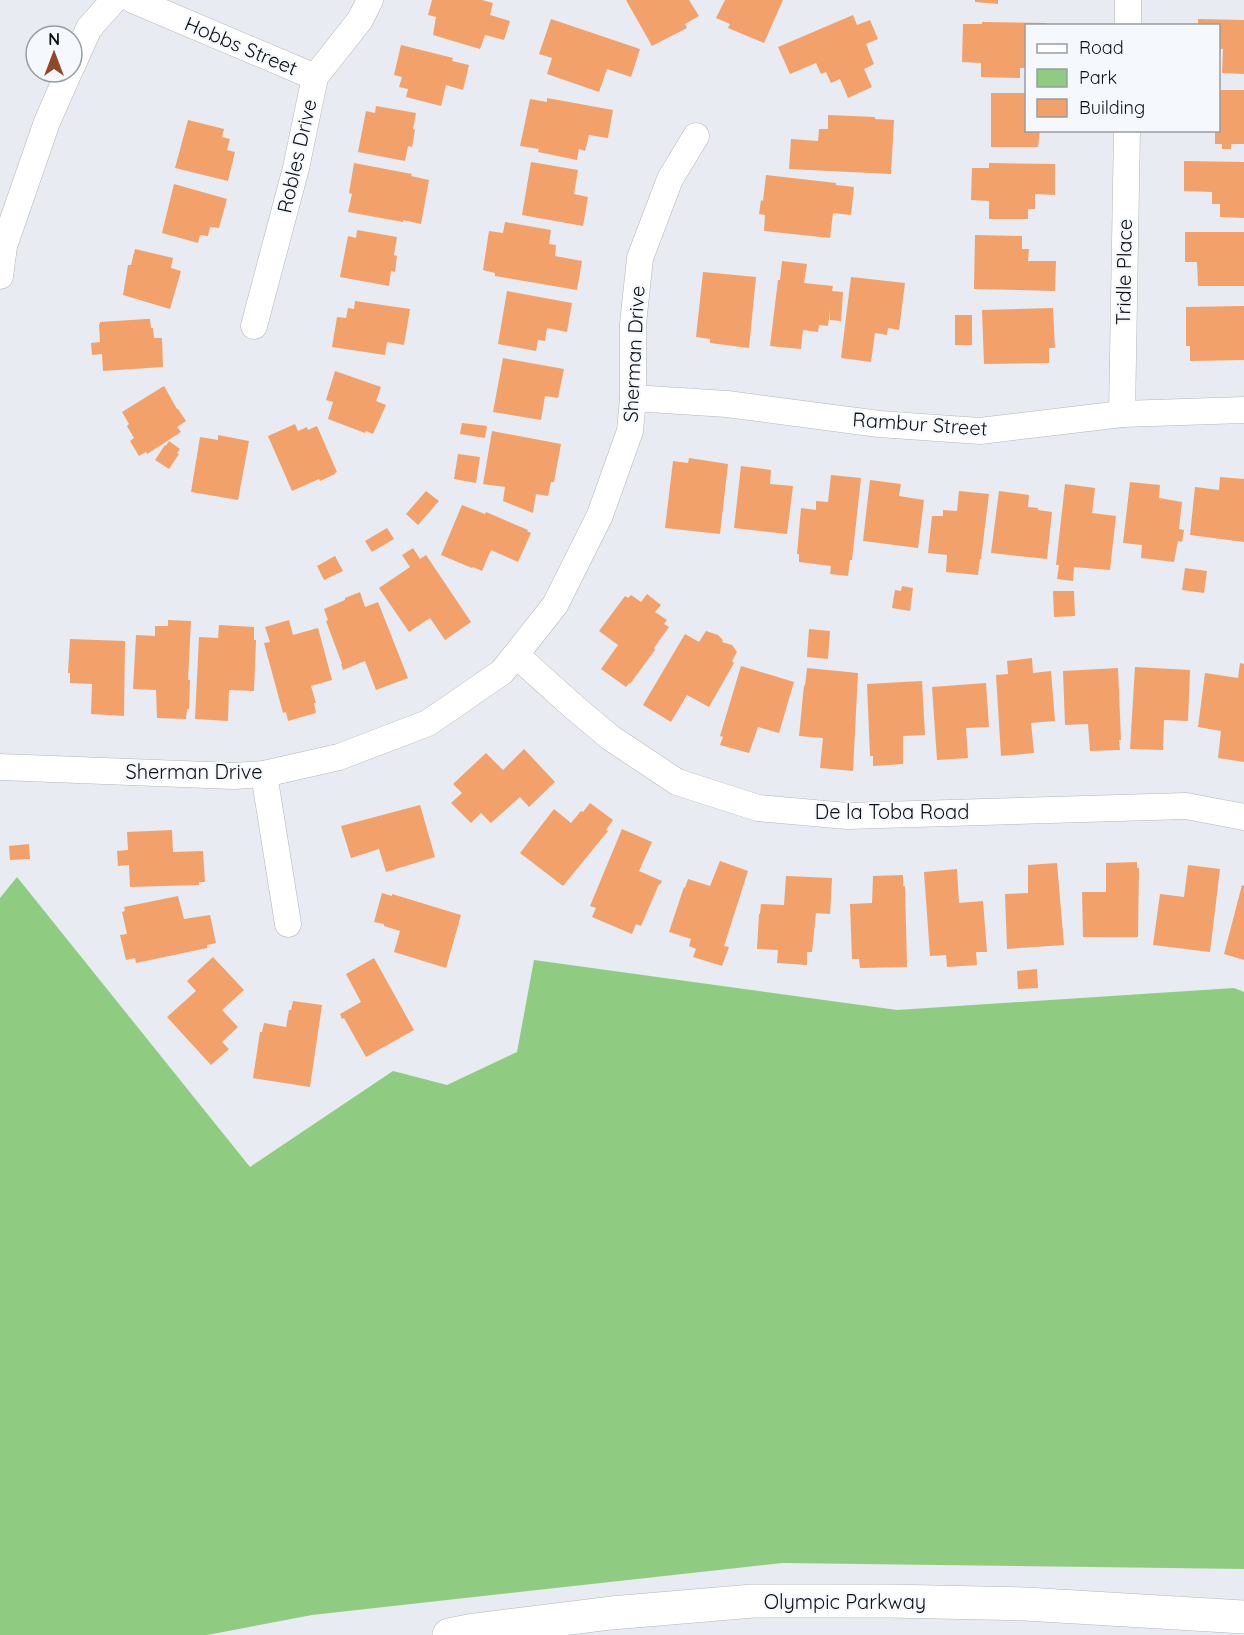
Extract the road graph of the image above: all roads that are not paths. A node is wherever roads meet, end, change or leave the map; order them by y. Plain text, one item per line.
1 (114, 0) edge
2 (133, 0) edge
3 (370, 0) edge
4 (1128, 0) edge
5 (1128, 24) edge
6 (84, 39) edge
7 (315, 77) junction
8 (63, 84) edge
9 (1126, 132) edge
10 (696, 136) dead end
11 (0, 276) edge
12 (254, 326) dead end
13 (633, 398) junction
14 (1244, 410) edge
15 (1122, 414) junction
16 (516, 655) junction
17 (0, 763) edge
18 (264, 774) junction
19 (1244, 818) edge
20 (288, 924) dead end
21 (1244, 1617) edge
22 (449, 1635) edge

1 - 6 street
2 - 7 street, Hobbs Street
3 - 7 street, Robles Drive
4 - 5 street
7 - 12 street, Robles Drive
8 - 11 street
9 - 15 street, Tridle Place
10 - 13 street, Sherman Drive
13 - 15 street, Rambur Street
13 - 16 street, Sherman Drive
14 - 15 street, Rambur Street
16 - 18 street, Sherman Drive
16 - 19 street, De la Toba Road
17 - 18 street, Sherman Drive
18 - 20 street
21 - 22 main road, Olympic Parkway

